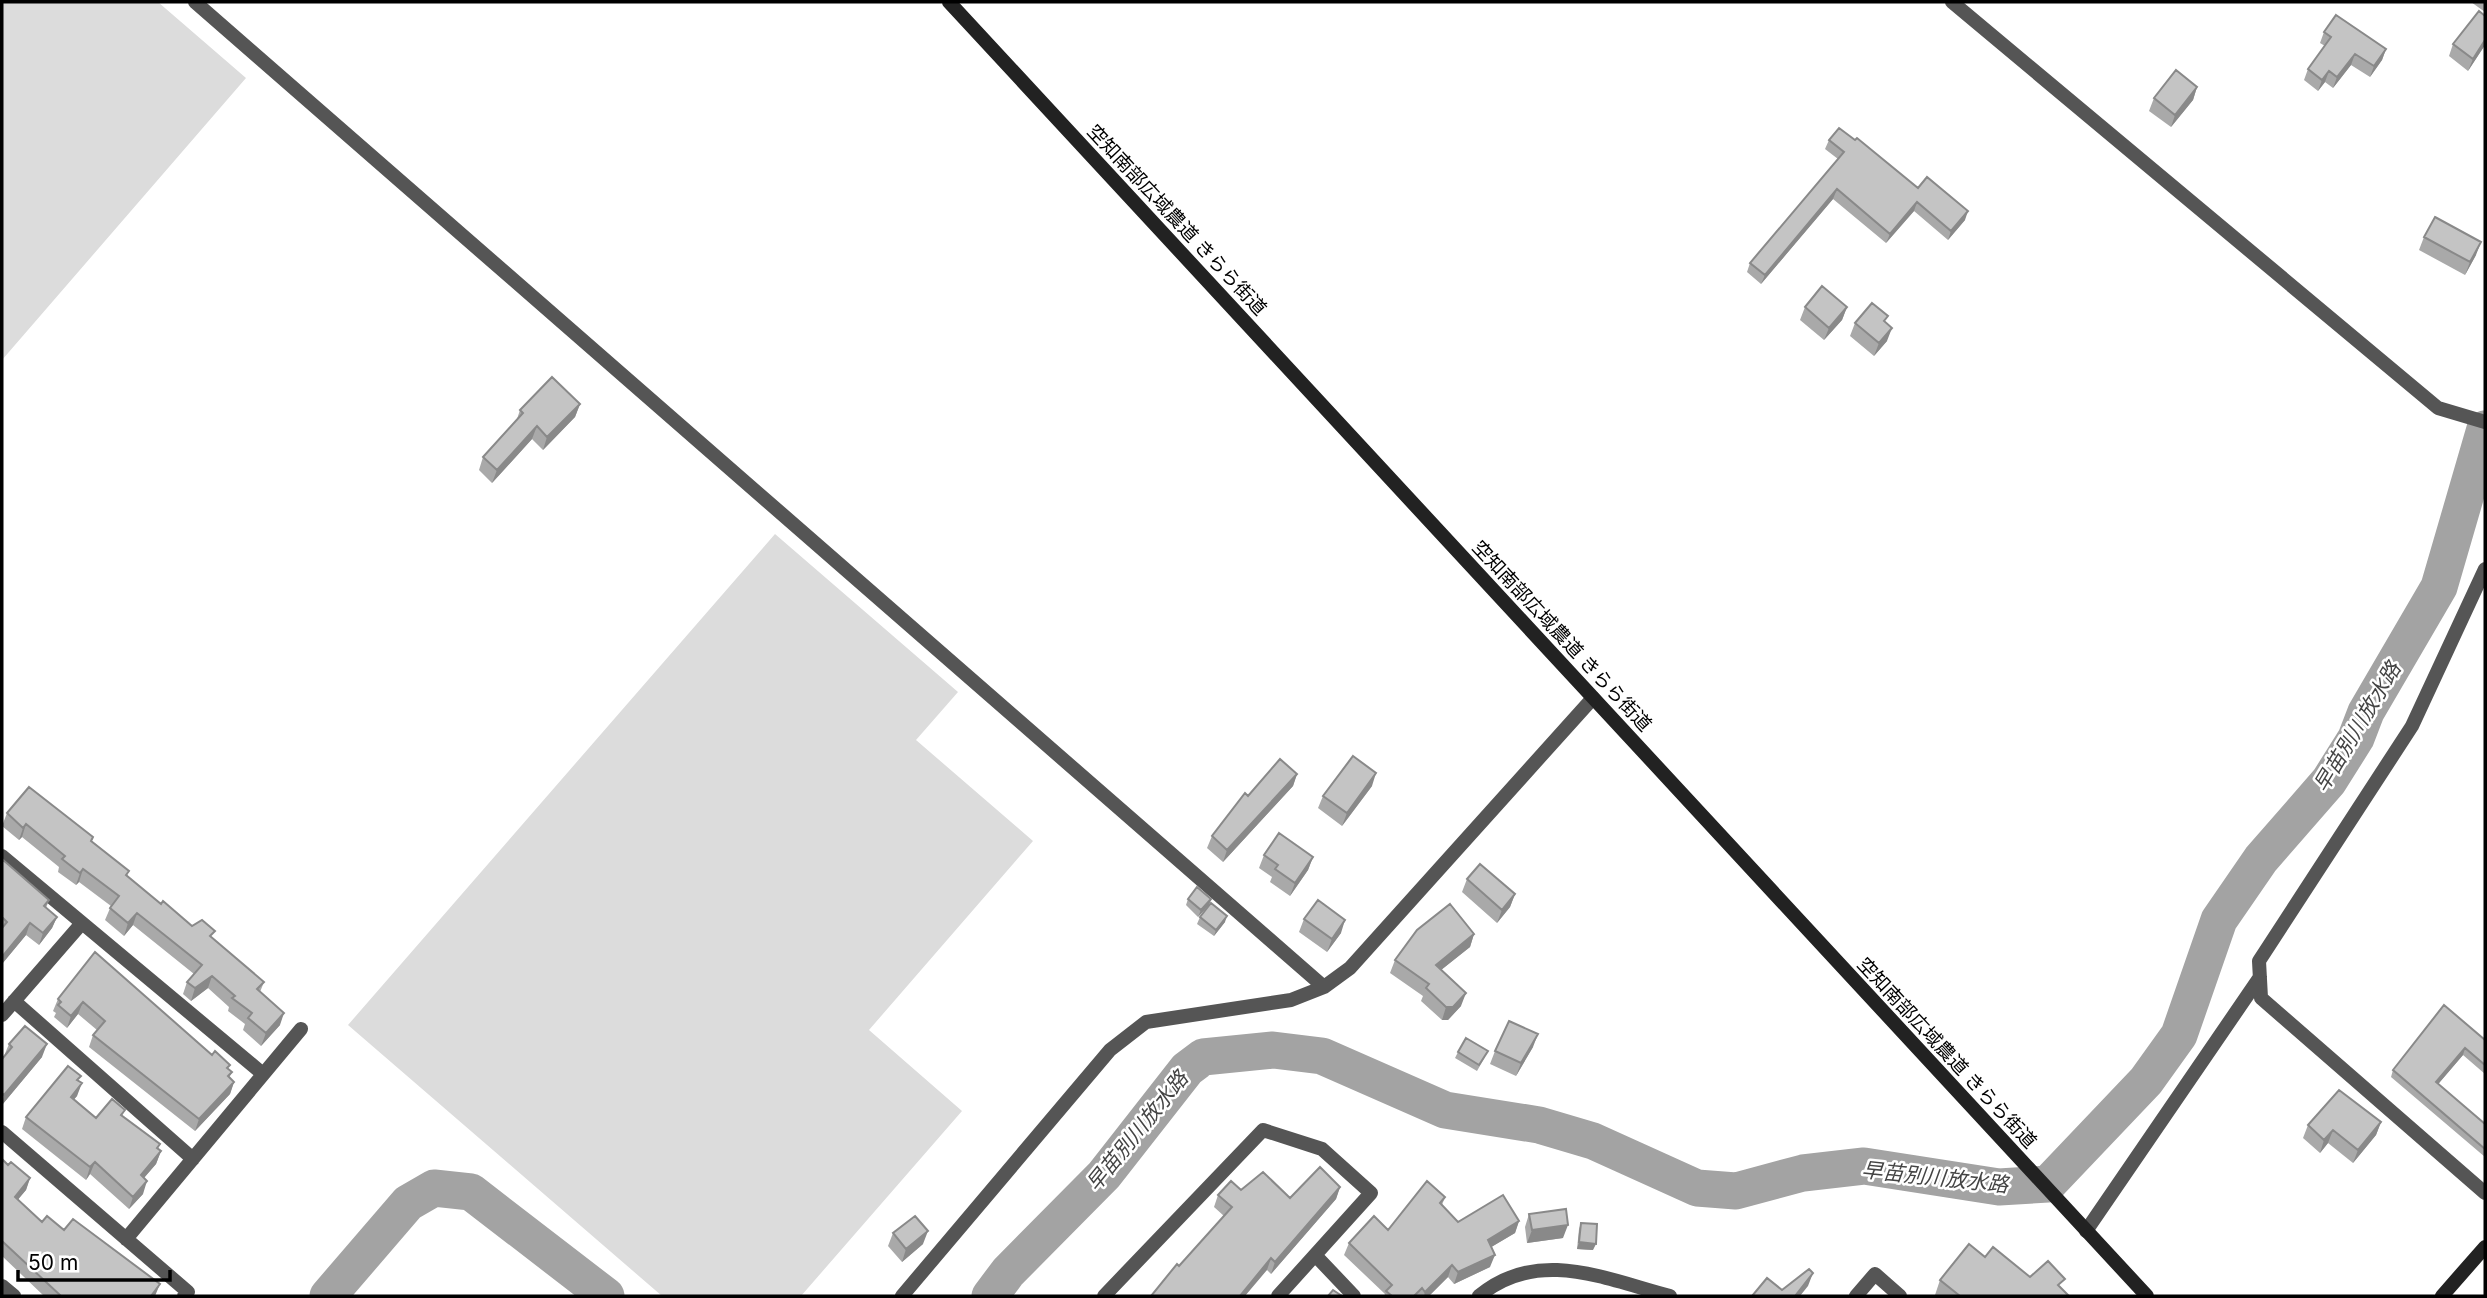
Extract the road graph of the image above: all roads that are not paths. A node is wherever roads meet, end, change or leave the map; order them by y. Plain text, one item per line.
1 (195, 2) edge
2 (949, 2) edge
3 (1952, 2) edge
4 (2485, 422) edge
5 (2485, 569) edge
6 (1593, 698) junction
7 (2, 856) edge
8 (82, 923) junction
9 (2260, 977) junction
10 (1325, 987) junction
11 (14, 1001) junction
12 (2, 1016) edge
13 (301, 1029) dead end
14 (263, 1074) junction
15 (2, 1132) edge
16 (193, 1159) junction
17 (2485, 1193) edge
18 (2086, 1231) junction
19 (126, 1239) junction
20 (2485, 1247) edge
21 (1316, 1256) junction
22 (2, 1286) edge
23 (1618, 1289) edge
24 (13, 1296) edge
25 (184, 1296) edge
26 (902, 1296) edge
27 (1104, 1296) edge
28 (1278, 1296) edge
29 (1354, 1296) edge
30 (1479, 1296) edge
31 (1670, 1296) edge
32 (1856, 1296) edge
33 (1900, 1296) edge
34 (2147, 1296) edge
35 (2442, 1296) edge

1 - 10 street
2 - 6 street, 空知南部広域農道 きらら街道
3 - 4 street
5 - 9 street
6 - 10 street
6 - 18 street, 空知南部広域農道 きらら街道
7 - 8 street
8 - 11 street
8 - 14 street
9 - 17 street
9 - 18 street
10 - 26 street
11 - 12 street
11 - 16 street
13 - 14 street
14 - 16 street
15 - 19 street
16 - 19 street
18 - 34 street, 空知南部広域農道 きらら街道
19 - 25 street
20 - 35 street
21 - 27 street
21 - 28 street
21 - 29 street
22 - 24 street
23 - 30 street
23 - 31 street
32 - 33 street

